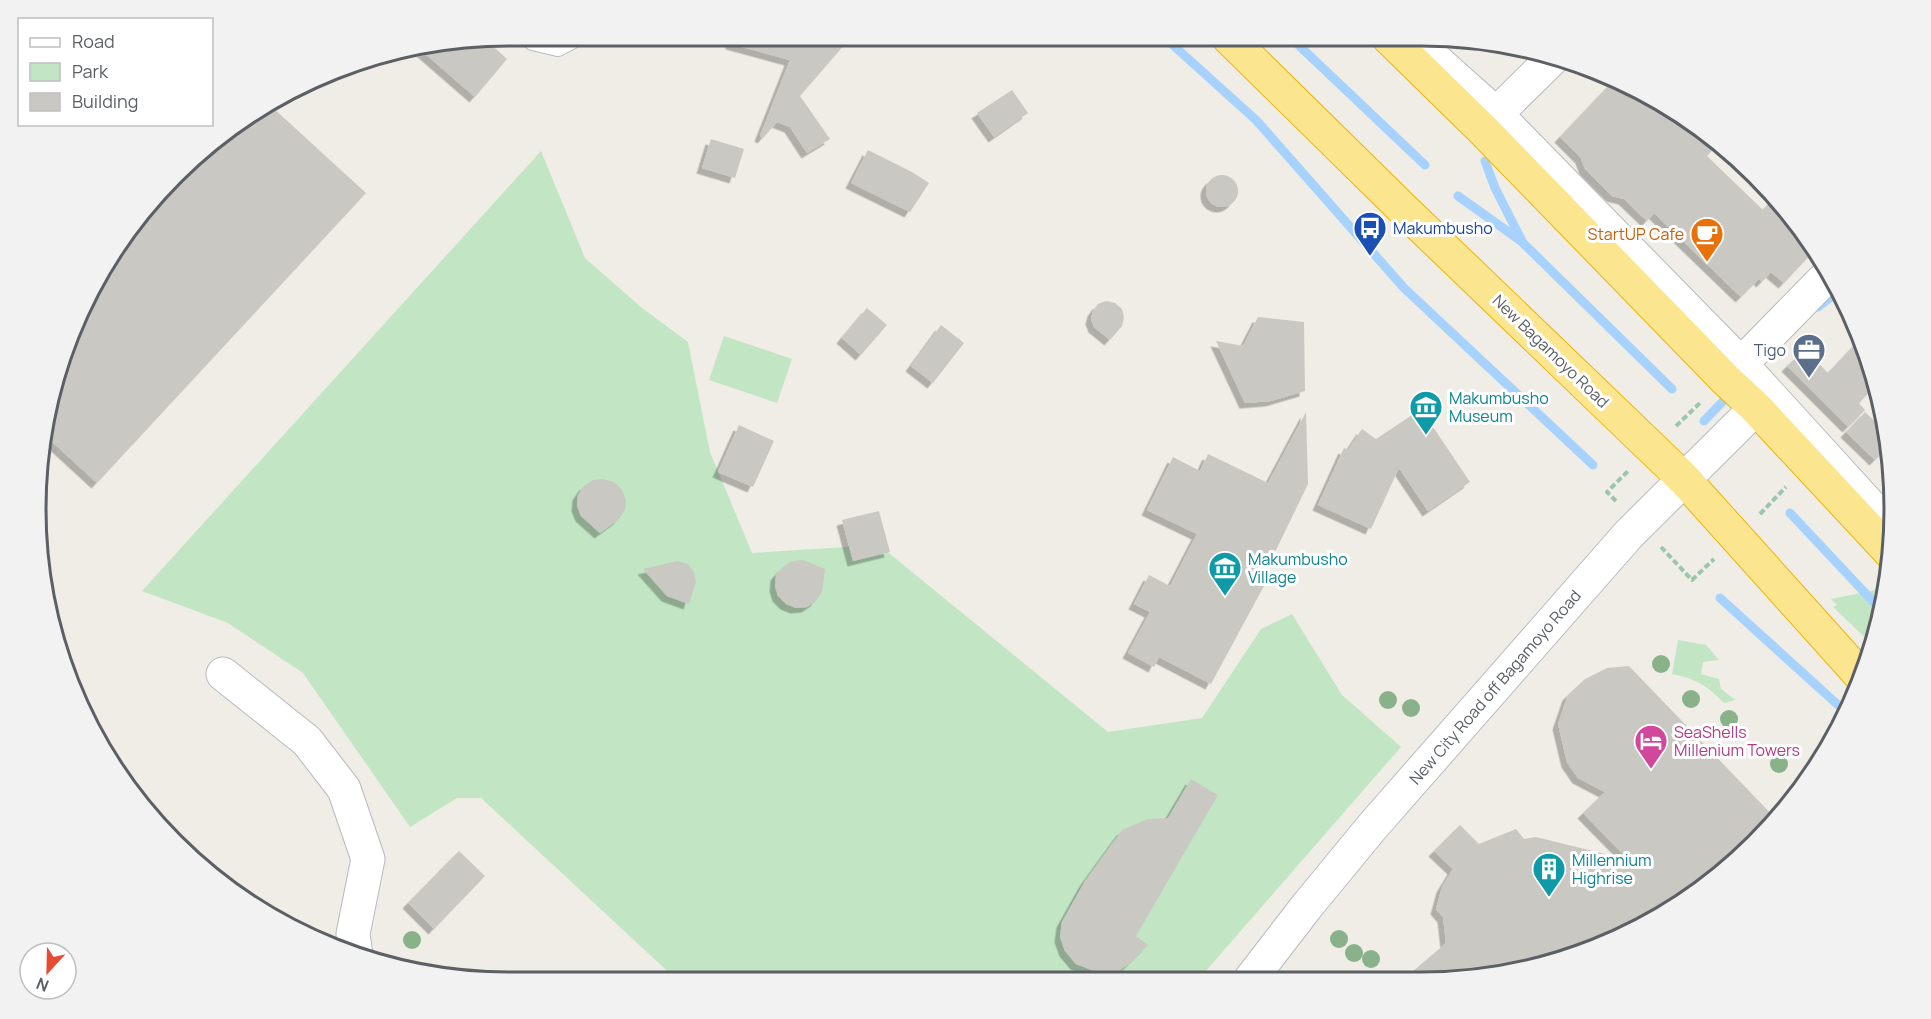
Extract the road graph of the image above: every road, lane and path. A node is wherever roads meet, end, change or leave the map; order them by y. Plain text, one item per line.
1 (1237, 46) edge
2 (1397, 46) edge
3 (1420, 46) edge
4 (1547, 64) edge
5 (1496, 114) junction
6 (1823, 280) edge
7 (1741, 364) junction
8 (1756, 408) junction
9 (1684, 479) junction
10 (1884, 521) edge
11 (1884, 545) edge
12 (1856, 670) edge
13 (223, 674) dead end
14 (355, 946) edge
15 (1257, 972) edge

1 - 9 highway, New Bagamoyo Road
2 - 8 highway
3 - 5 street
4 - 5 street
5 - 7 street
6 - 7 street
7 - 10 street
8 - 9 street, New City Road off Bagamoyo Road
8 - 11 highway
9 - 12 highway, New Bagamoyo Road
9 - 15 street, New City Road off Bagamoyo Road
13 - 14 street

